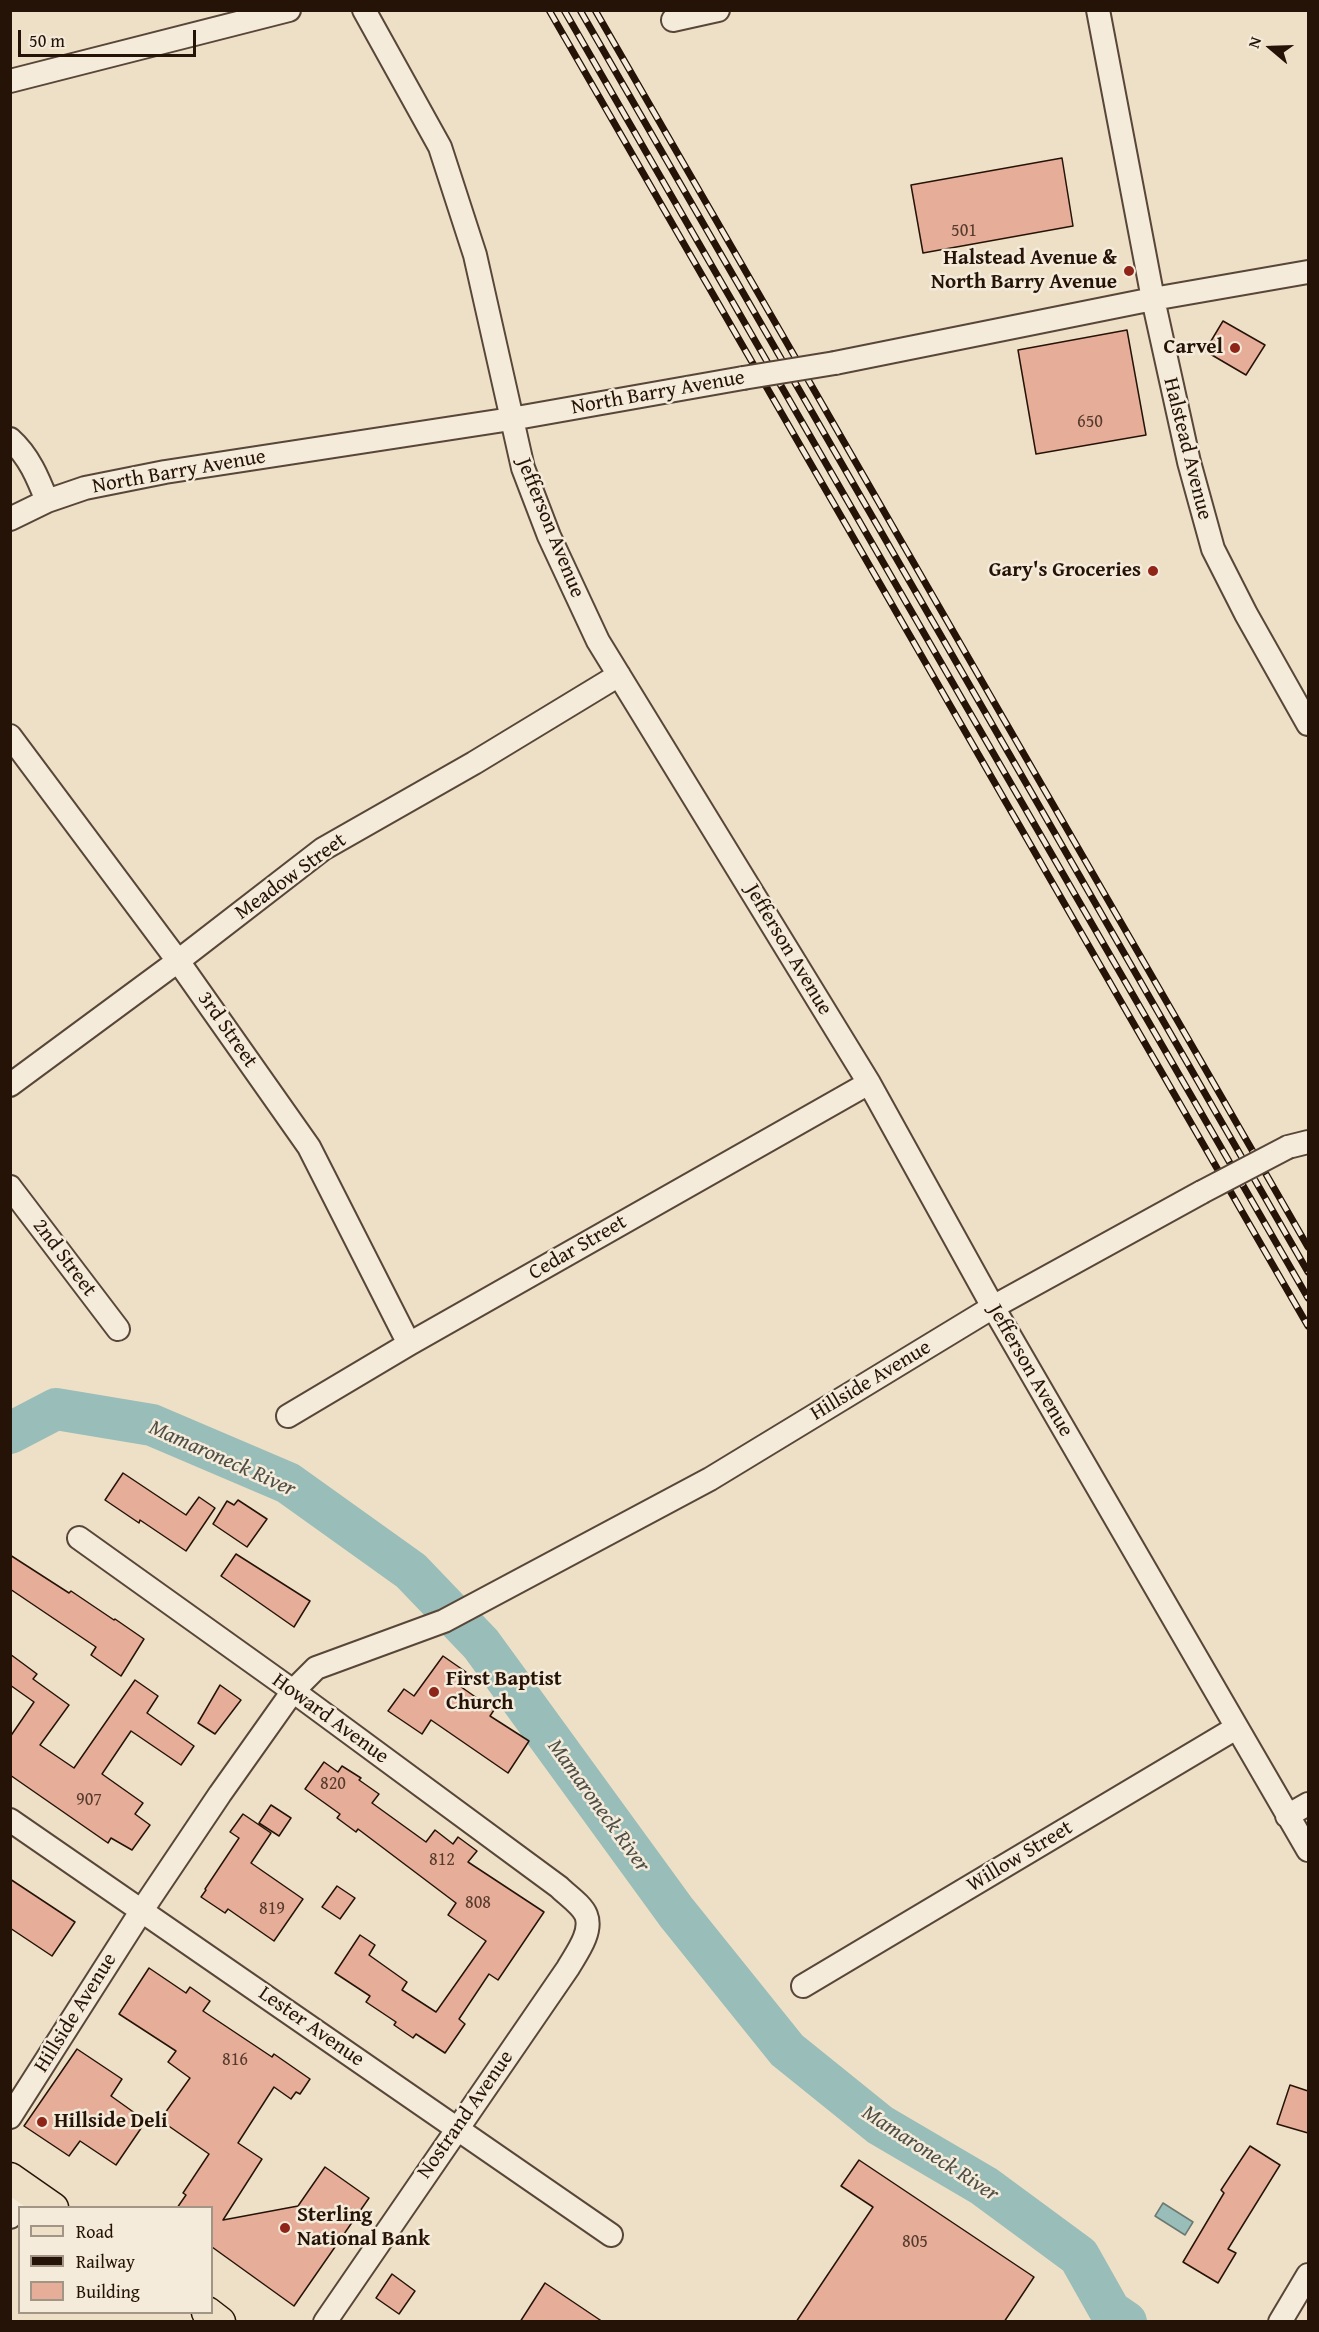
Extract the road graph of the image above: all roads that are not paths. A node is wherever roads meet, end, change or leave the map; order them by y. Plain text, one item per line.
1 (289, 10) edge
2 (364, 10) edge
3 (718, 10) edge
4 (1098, 10) edge
5 (673, 20) dead end
6 (10, 81) edge
7 (1308, 272) edge
8 (1153, 299) junction
9 (511, 419) junction
10 (10, 439) edge
11 (46, 501) junction
12 (10, 519) edge
13 (619, 675) junction
14 (1308, 724) edge
15 (10, 736) edge
16 (178, 961) junction
17 (869, 1083) junction
18 (10, 1085) edge
19 (1298, 1144) edge
20 (10, 1187) edge
21 (993, 1307) junction
22 (118, 1329) dead end
23 (409, 1344) junction
24 (288, 1416) dead end
25 (78, 1538) dead end
26 (293, 1691) junction
27 (1236, 1728) junction
28 (1308, 1804) edge
29 (1287, 1815) junction
30 (10, 1820) edge
31 (1308, 1850) edge
32 (578, 1905) joint
33 (142, 1910) junction
34 (803, 1986) dead end
35 (10, 2117) edge
36 (457, 2128) junction
37 (20, 2185) edge
38 (50, 2206) edge
39 (10, 2217) edge
40 (611, 2235) dead end
41 (1308, 2275) edge
42 (325, 2322) edge
43 (1280, 2322) edge

1 - 6 street
2 - 9 street, Jefferson Avenue
3 - 5 street
4 - 8 street, Halstead Avenue
7 - 8 street, North Barry Avenue
8 - 9 street, North Barry Avenue, bridge
8 - 14 street, Halstead Avenue
9 - 11 street, North Barry Avenue
9 - 13 street, Jefferson Avenue
10 - 11 street
11 - 12 street, North Barry Avenue
13 - 16 street, Meadow Street
13 - 17 street, Jefferson Avenue
15 - 16 street, 3rd Street
16 - 18 street, Meadow Street
16 - 23 street, 3rd Street
17 - 21 street, Jefferson Avenue
17 - 23 street, Cedar Street
19 - 21 street, Hillside Avenue, bridge
20 - 22 street, 2nd Street
21 - 26 street, Hillside Avenue
21 - 27 street, Jefferson Avenue
23 - 24 street, Cedar Street
25 - 26 street, Howard Avenue
26 - 32 street, Howard Avenue
26 - 33 street, Hillside Avenue
27 - 29 street, Jefferson Avenue
27 - 34 street, Willow Street
28 - 29 street
29 - 31 street, Jefferson Avenue
30 - 33 street, Lester Avenue
32 - 36 street, Nostrand Avenue
33 - 35 street, Hillside Avenue
33 - 36 street, Lester Avenue
36 - 40 street, Lester Avenue
36 - 42 street, Nostrand Avenue
37 - 38 main road
37 - 39 street
41 - 43 street

